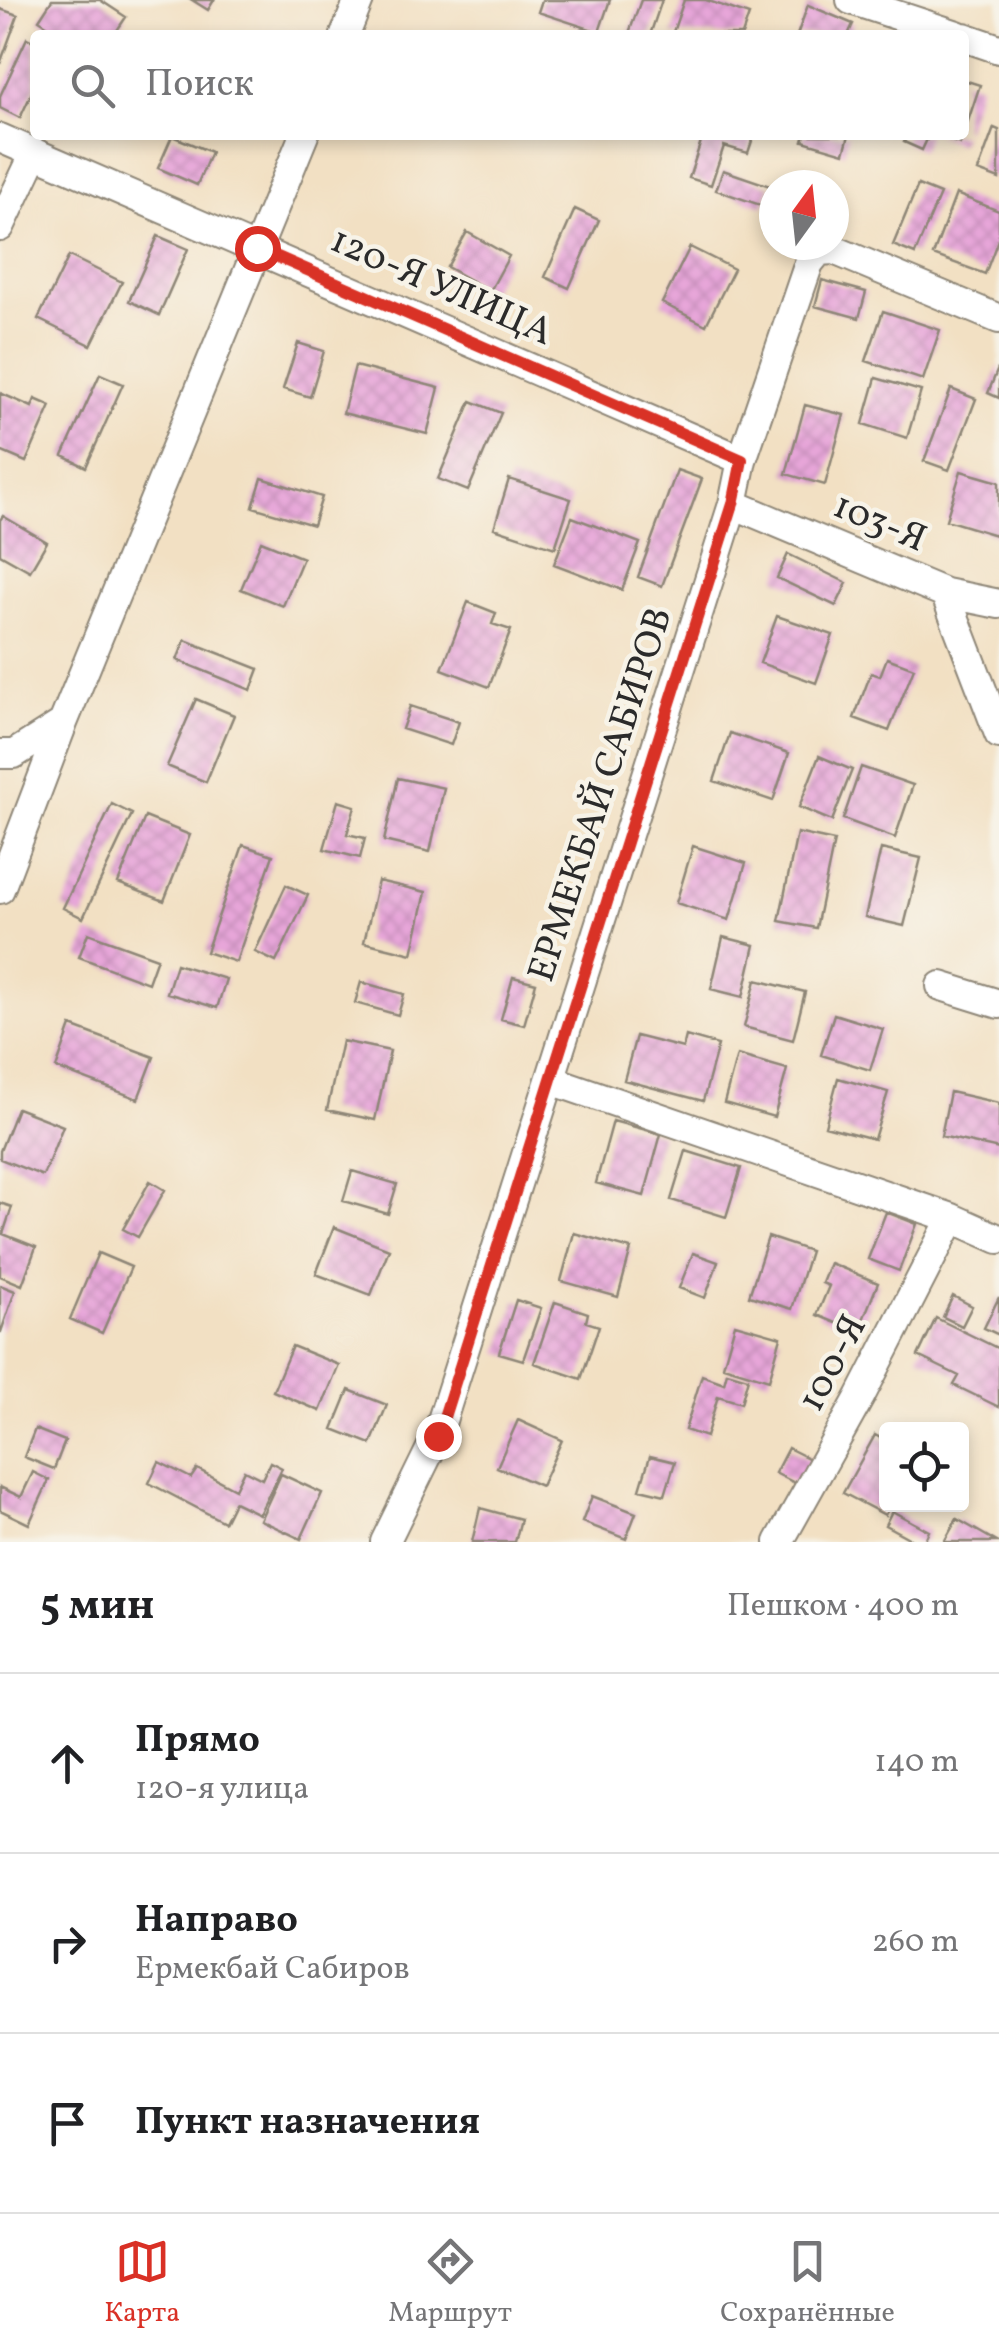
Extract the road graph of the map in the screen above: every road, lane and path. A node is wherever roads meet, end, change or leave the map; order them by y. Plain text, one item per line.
1 (359, 0) edge
2 (851, 0) edge
3 (347, 30) edge
4 (943, 30) edge
5 (969, 39) edge
6 (999, 49) edge
7 (0, 138) edge
8 (302, 140) edge
9 (35, 153) junction
10 (0, 226) edge
11 (257, 248) junction
12 (999, 319) edge
13 (742, 460) junction
14 (733, 504) junction
15 (945, 593) junction
16 (999, 604) edge
17 (62, 722) junction
18 (999, 734) edge
19 (0, 754) edge
20 (0, 890) edge
21 (941, 986) dead end
22 (999, 1004) edge
23 (551, 1080) junction
24 (952, 1218) junction
25 (999, 1238) edge
26 (385, 1542) edge
27 (779, 1542) edge

1 - 3 street
2 - 4 street
5 - 6 street
7 - 9 street, 120-Я УЛИЦА
8 - 11 street
9 - 10 street
9 - 11 street, 120-Я УЛИЦА
11 - 13 street, 120-Я УЛИЦА
11 - 17 street
12 - 13 street, ЕРМЕКБАЙ САБИРОВ
13 - 14 street, ЕРМЕКБАЙ САБИРОВ
14 - 15 street, 103-Я
14 - 23 street, ЕРМЕКБАЙ САБИРОВ
15 - 16 street, 103-Я
15 - 18 street
17 - 19 street
17 - 20 street
21 - 22 street
23 - 24 street
23 - 26 street, ЕРМЕКБАЙ САБИРОВ
24 - 25 street
24 - 27 street, 100-Я

